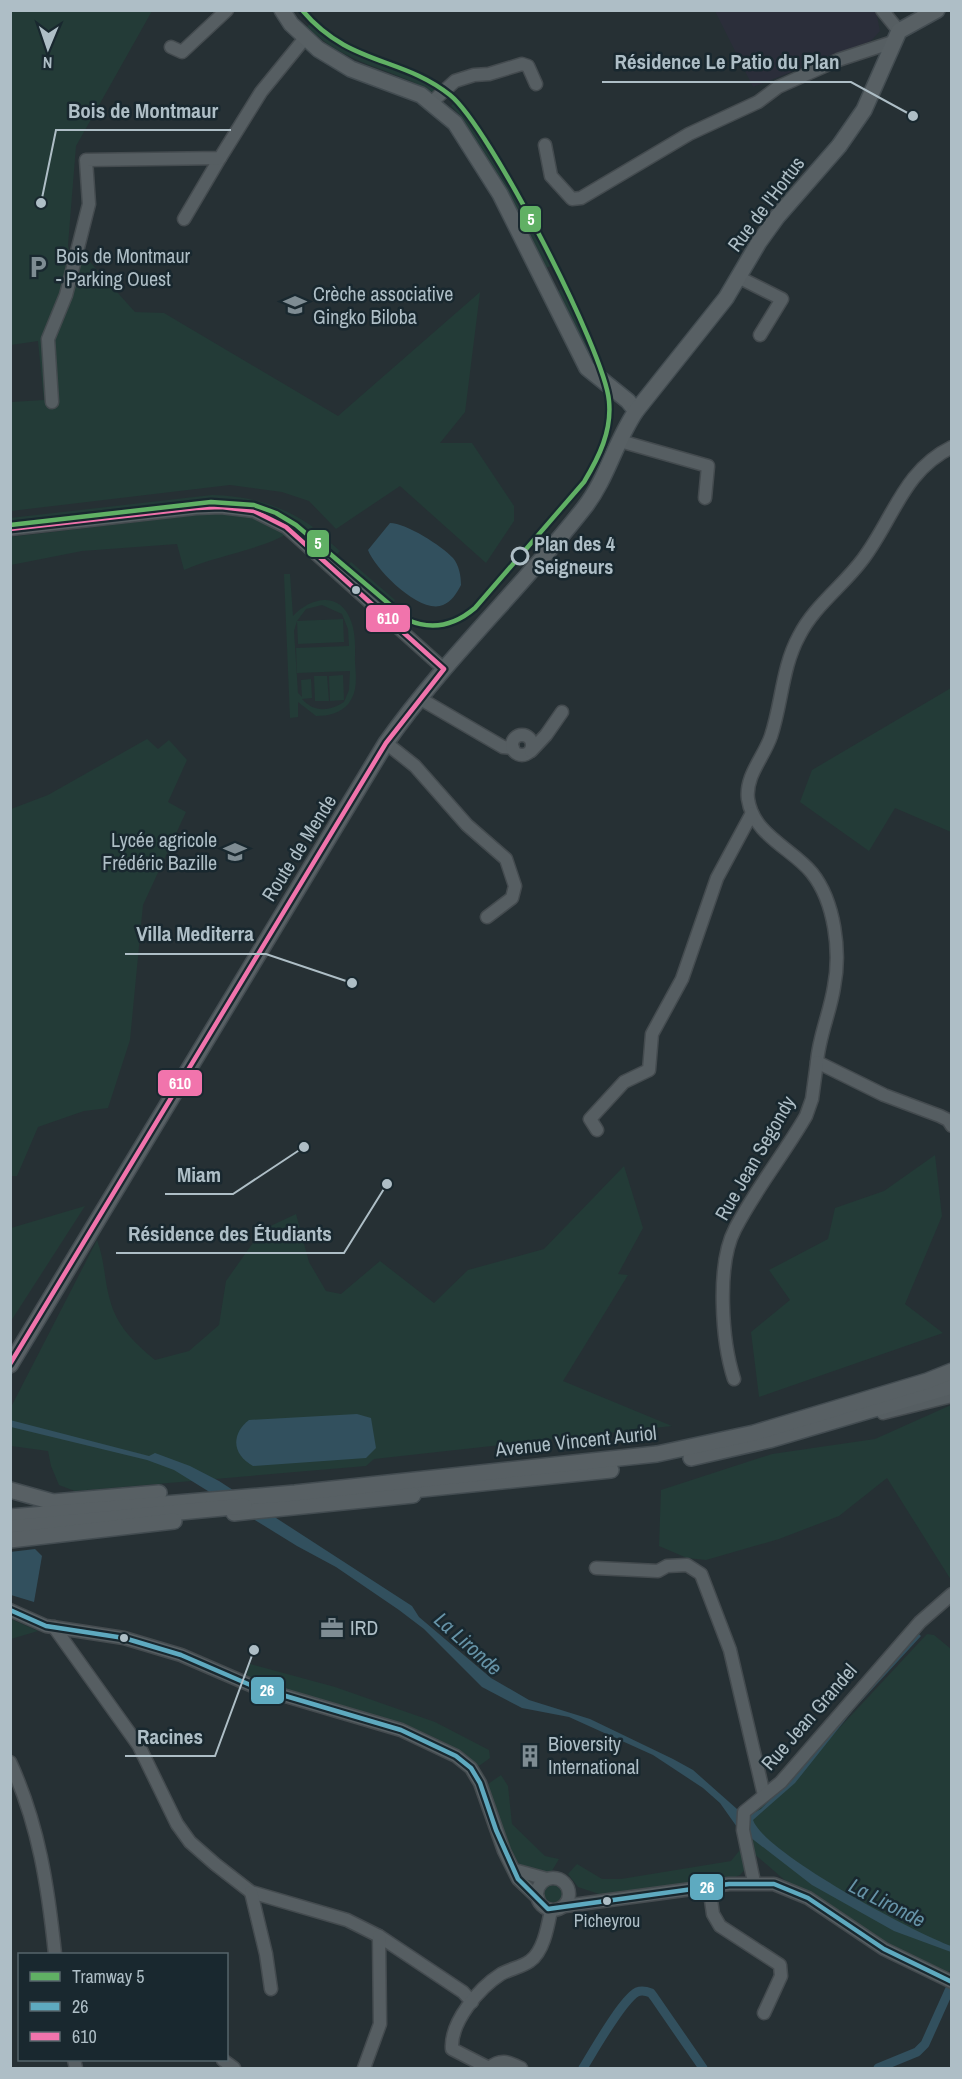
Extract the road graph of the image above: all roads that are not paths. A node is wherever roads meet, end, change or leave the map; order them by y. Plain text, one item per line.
1 (227, 10) edge
2 (282, 10) edge
3 (882, 10) edge
4 (937, 11) edge
5 (896, 36) junction
6 (305, 38) junction
7 (171, 47) dead end
8 (536, 84) dead end
9 (432, 102) junction
10 (545, 145) dead end
11 (220, 158) junction
12 (184, 219) dead end
13 (738, 278) junction
14 (760, 335) dead end
15 (52, 402) dead end
16 (636, 411) junction
17 (620, 441) junction
18 (951, 447) edge
19 (705, 498) dead end
20 (10, 529) edge
21 (444, 669) junction
22 (418, 698) junction
23 (562, 712) dead end
24 (386, 743) junction
25 (753, 813) junction
26 (487, 917) dead end
27 (817, 1062) junction
28 (951, 1126) edge
29 (597, 1130) dead end
30 (13, 1361) edge
31 (951, 1371) edge
32 (734, 1379) dead end
33 (951, 1386) edge
34 (951, 1396) edge
35 (820, 1426) junction
36 (10, 1490) edge
37 (204, 1500) junction
38 (236, 1510) junction
39 (10, 1517) edge
40 (10, 1528) edge
41 (10, 1540) edge
42 (596, 1568) dead end
43 (951, 1594) edge
44 (10, 1610) edge
45 (54, 1627) junction
46 (10, 1762) edge
47 (764, 1795) junction
48 (514, 1870) junction
49 (547, 1879) junction
50 (754, 1882) junction
51 (709, 1886) junction
52 (568, 1888) junction
53 (250, 1892) junction
54 (538, 1898) junction
55 (601, 1901) junction
56 (565, 1906) junction
57 (551, 1910) junction
58 (380, 1936) junction
59 (399, 1950) junction
60 (56, 1953) edge
61 (380, 1966) junction
62 (951, 1982) edge
63 (271, 1989) dead end
64 (472, 2002) junction
65 (764, 2013) dead end
66 (364, 2068) edge
67 (489, 2068) edge
68 (521, 2068) edge

1 - 7 street
2 - 6 main road
3 - 5 street
4 - 5 main road
5 - 10 street
5 - 13 main road, Rue de l'Hortus
6 - 9 main road
6 - 11 street
8 - 9 street
9 - 16 main road
11 - 12 street
11 - 15 street
13 - 14 street
13 - 16 main road, Rue de l'Hortus
16 - 17 main road, Route de Mende
17 - 19 street
17 - 21 main road, Route de Mende
18 - 25 street
20 - 21 street
21 - 22 main road, Route de Mende
22 - 23 street
22 - 24 main road, Route de Mende
24 - 26 street
24 - 30 main road, Route de Mende
25 - 27 street, Rue Jean Segondy
25 - 29 street
27 - 28 street
27 - 32 street, Rue Jean Segondy
31 - 37 main road, Avenue Vincent Auriol
33 - 35 main road, Avenue Vincent Auriol
34 - 35 street, Avenue Vincent Auriol
35 - 38 main road, Avenue Vincent Auriol
36 - 37 main road
37 - 38 main road
37 - 39 main road
37 - 40 main road
38 - 41 main road
42 - 47 street
43 - 47 street, Rue Jean Grandel
44 - 45 street
45 - 48 street
45 - 53 street
46 - 60 street
47 - 50 street, Rue Jean Grandel
48 - 49 street
48 - 54 street
49 - 52 street
49 - 54 street
50 - 51 street
50 - 62 street
51 - 55 street
51 - 65 street
52 - 55 street
52 - 56 street
53 - 58 street
53 - 63 street
54 - 57 street
55 - 56 street
56 - 57 street
57 - 64 street
58 - 59 street
58 - 61 street
59 - 61 street
59 - 64 street
61 - 66 street
64 - 67 street
67 - 68 street

